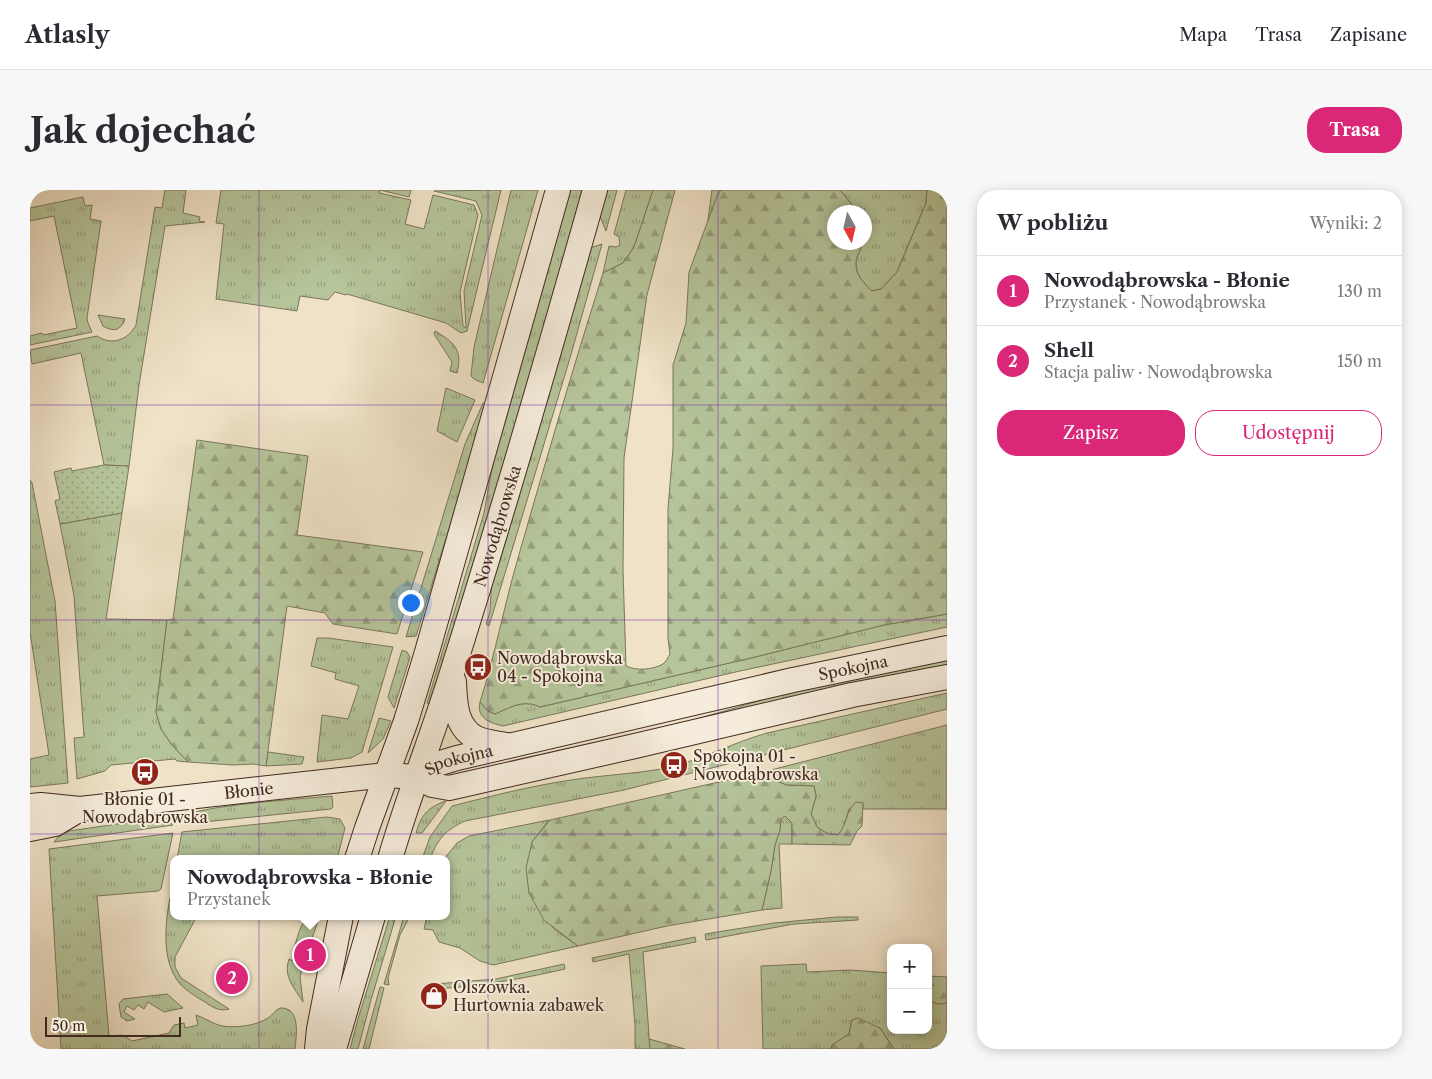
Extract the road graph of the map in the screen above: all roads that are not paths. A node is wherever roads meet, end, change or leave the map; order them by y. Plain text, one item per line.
1 (558, 190) edge
2 (595, 190) edge
3 (947, 648) edge
4 (453, 671) junction
5 (947, 677) edge
6 (510, 746) junction
7 (386, 774) junction
8 (417, 777) junction
9 (30, 806) edge
10 (80, 809) junction
11 (30, 829) edge
12 (358, 855) edge
13 (391, 855) edge
14 (340, 920) edge
15 (372, 920) edge
16 (317, 1049) edge
17 (334, 1049) edge

1 - 7 street, Nowodąbrowska
2 - 4 street, Nowodąbrowska
3 - 6 street, Spokojna
4 - 6 street
4 - 8 street, Nowodąbrowska
5 - 8 street, Spokojna
6 - 8 street, Spokojna
7 - 8 street, Błonie
7 - 10 street, Błonie
7 - 12 street, Nowodąbrowska
8 - 13 street, Nowodąbrowska
9 - 10 street, Błonie
10 - 11 street, Błonie
14 - 16 street
15 - 17 street

